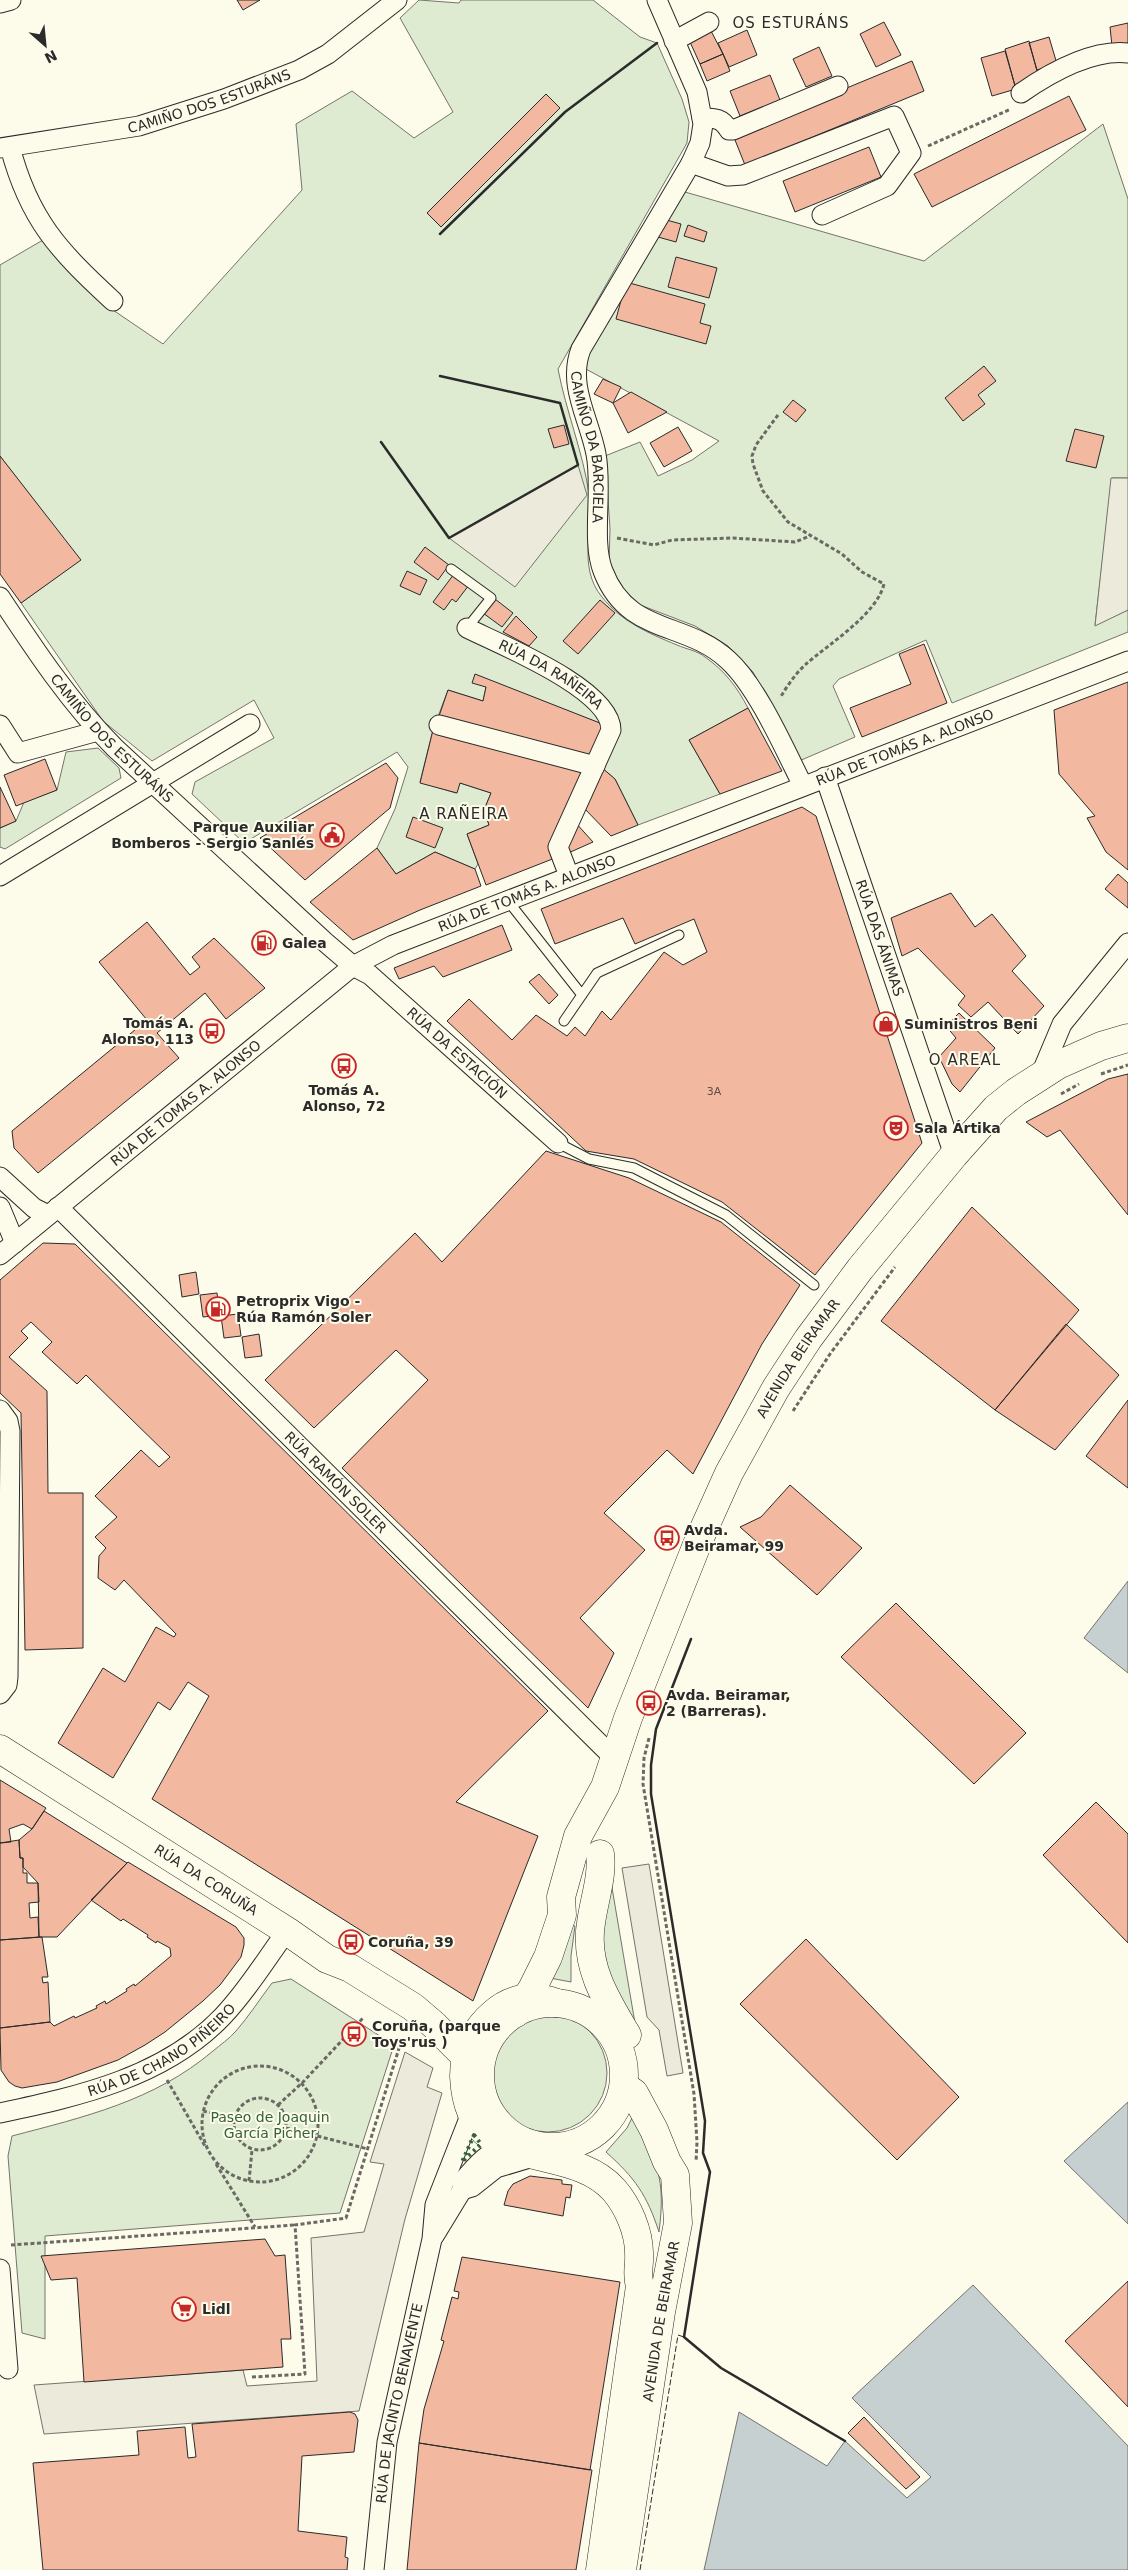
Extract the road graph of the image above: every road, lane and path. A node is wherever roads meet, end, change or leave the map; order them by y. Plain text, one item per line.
1 (11, 0) edge
2 (397, 0) edge
3 (657, 0) edge
4 (0, 3) edge
5 (709, 22) dead end
6 (674, 42) junction
7 (1128, 53) edge
8 (838, 86) dead end
9 (1018, 100) joint
10 (702, 118) junction
11 (5, 147) edge
12 (911, 153) junction
13 (692, 163) junction
14 (822, 215) dead end
15 (113, 301) dead end
16 (778, 415) dead end
17 (599, 536) junction
18 (811, 536) junction
19 (451, 569) dead end
20 (0, 597) edge
21 (467, 628) joint
22 (1128, 661) edge
23 (767, 718) junction
24 (250, 724) dead end
25 (0, 725) edge
26 (439, 725) dead end
27 (98, 731) junction
28 (595, 766) junction
29 (825, 777) junction
30 (153, 783) junction
31 (802, 786) junction
32 (0, 876) edge
33 (569, 876) junction
34 (508, 900) junction
35 (679, 935) dead end
36 (1128, 943) edge
37 (353, 966) junction
38 (582, 995) junction
39 (564, 1021) dead end
40 (1128, 1038) edge
41 (1128, 1065) edge
42 (1041, 1074) junction
43 (1100, 1075) dead end
44 (1083, 1082) dead end
45 (1054, 1098) dead end
46 (558, 1143) joint
47 (954, 1155) junction
48 (0, 1177) edge
49 (0, 1207) edge
50 (53, 1211) junction
51 (15, 1243) junction
52 (0, 1255) edge
53 (814, 1285) dead end
54 (864, 1307) dead end
55 (0, 1410) edge
56 (789, 1418) dead end
57 (0, 1694) edge
58 (0, 1749) edge
59 (614, 1758) junction
60 (644, 1758) dead end
61 (605, 1787) junction
62 (600, 1854) junction
63 (287, 1930) junction
64 (517, 2004) junction
65 (413, 2007) junction
66 (363, 2018) dead end
67 (601, 2021) junction
68 (484, 2022) junction
69 (401, 2042) dead end
70 (165, 2077) dead end
71 (470, 2081) junction
72 (303, 2082) junction
73 (624, 2086) junction
74 (278, 2105) junction
75 (203, 2111) junction
76 (0, 2113) edge
77 (235, 2118) junction
78 (286, 2128) junction
79 (318, 2136) junction
80 (570, 2145) junction
81 (520, 2148) junction
82 (368, 2149) junction
83 (252, 2150) junction
84 (208, 2151) junction
85 (686, 2174) junction
86 (249, 2181) junction
87 (462, 2190) junction
88 (295, 2225) junction
89 (255, 2227) junction
90 (432, 2239) junction
91 (12, 2245) dead end
92 (0, 2269) edge
93 (640, 2286) junction
94 (8, 2370) dead end
95 (252, 2377) dead end
96 (374, 2570) edge
97 (600, 2570) edge
98 (622, 2570) edge

1 - 4 street
2 - 11 street, CAMIÑO DOS ESTURÁNS
3 - 6 street, CAMIÑO DA BARCIELA
5 - 6 street
6 - 10 street, CAMIÑO DA BARCIELA
7 - 9 street
8 - 10 street
9 - 12 path
10 - 13 street, CAMIÑO DA BARCIELA
11 - 15 street
12 - 13 street
12 - 14 street
13 - 17 street, CAMIÑO DA BARCIELA
16 - 18 path
17 - 18 path
17 - 23 street, CAMIÑO DA BARCIELA
18 - 23 path
19 - 21 lane
20 - 27 street, CAMIÑO DOS ESTURÁNS
21 - 28 street, RÚA DA RAÑEIRA
22 - 29 street, RÚA DE TOMÁS A. ALONSO
23 - 31 street, CAMIÑO DA BARCIELA
24 - 30 street
25 - 27 street
26 - 28 street
27 - 30 street, CAMIÑO DOS ESTURÁNS
28 - 33 street, RÚA DA RAÑEIRA
29 - 31 street, RÚA DE TOMÁS A. ALONSO
29 - 47 street, RÚA DAS ÁNIMAS
30 - 32 street
30 - 37 street, CAMIÑO DOS ESTURÁNS
31 - 33 street, RÚA DE TOMÁS A. ALONSO
33 - 34 street, RÚA DE TOMÁS A. ALONSO
34 - 37 street, RÚA DE TOMÁS A. ALONSO
34 - 38 lane
35 - 38 lane
36 - 42 street
37 - 46 street, RÚA DA ESTACIÓN
37 - 50 street, RÚA DE TOMÁS A. ALONSO
38 - 39 lane
40 - 42 main road, AVENIDA BEIRAMAR
41 - 43 path
42 - 47 main road, AVENIDA BEIRAMAR
44 - 45 path
46 - 53 lane
47 - 59 main road, AVENIDA BEIRAMAR
48 - 50 street, RÚA RAMÓN SOLER
49 - 51 street
50 - 51 street, RÚA DE TOMÁS A. ALONSO
50 - 59 street, RÚA RAMÓN SOLER
51 - 52 street, RÚA DE TOMÁS A. ALONSO
54 - 56 path
55 - 57 street
58 - 63 main road, RÚA DA CORUÑA
59 - 61 main road, AVENIDA BEIRAMAR
60 - 85 path
61 - 62 main road, AVENIDA BEIRAMAR
61 - 64 main road, AVENIDA BEIRAMAR
62 - 67 main road, AVENIDA BEIRAMAR
62 - 85 main road
63 - 65 main road, RÚA DA CORUÑA
63 - 76 street, RÚA DE CHANO PIÑEIRO
64 - 67 main road
64 - 68 main road
64 - 71 main road
65 - 68 main road, RÚA DA CORUÑA
65 - 71 main road
66 - 72 path
67 - 73 main road
68 - 71 main road
69 - 82 path
70 - 84 path
71 - 81 main road
71 - 90 street, RÚA DE JACINTO BENAVENTE
72 - 74 path
72 - 75 path
72 - 79 path
73 - 80 main road
73 - 85 main road, AVENIDA DE BEIRAMAR
74 - 77 path
74 - 78 path
75 - 77 path
75 - 84 path
77 - 83 path
78 - 79 path
78 - 83 path
79 - 82 path
79 - 86 path
80 - 81 main road
80 - 93 main road, AVENIDA DE BEIRAMAR
81 - 87 street, RÚA DE JACINTO BENAVENTE
81 - 87 street, RÚA DE JACINTO BENAVENTE
81 - 93 main road, AVENIDA DE BEIRAMAR
82 - 88 path
83 - 86 path
84 - 86 path
84 - 89 path
85 - 98 main road, AVENIDA DE BEIRAMAR
87 - 90 street, RÚA DE JACINTO BENAVENTE
88 - 89 path
88 - 95 path
89 - 91 path
90 - 96 street, RÚA DE JACINTO BENAVENTE
92 - 94 street
93 - 97 main road, AVENIDA DE BEIRAMAR

